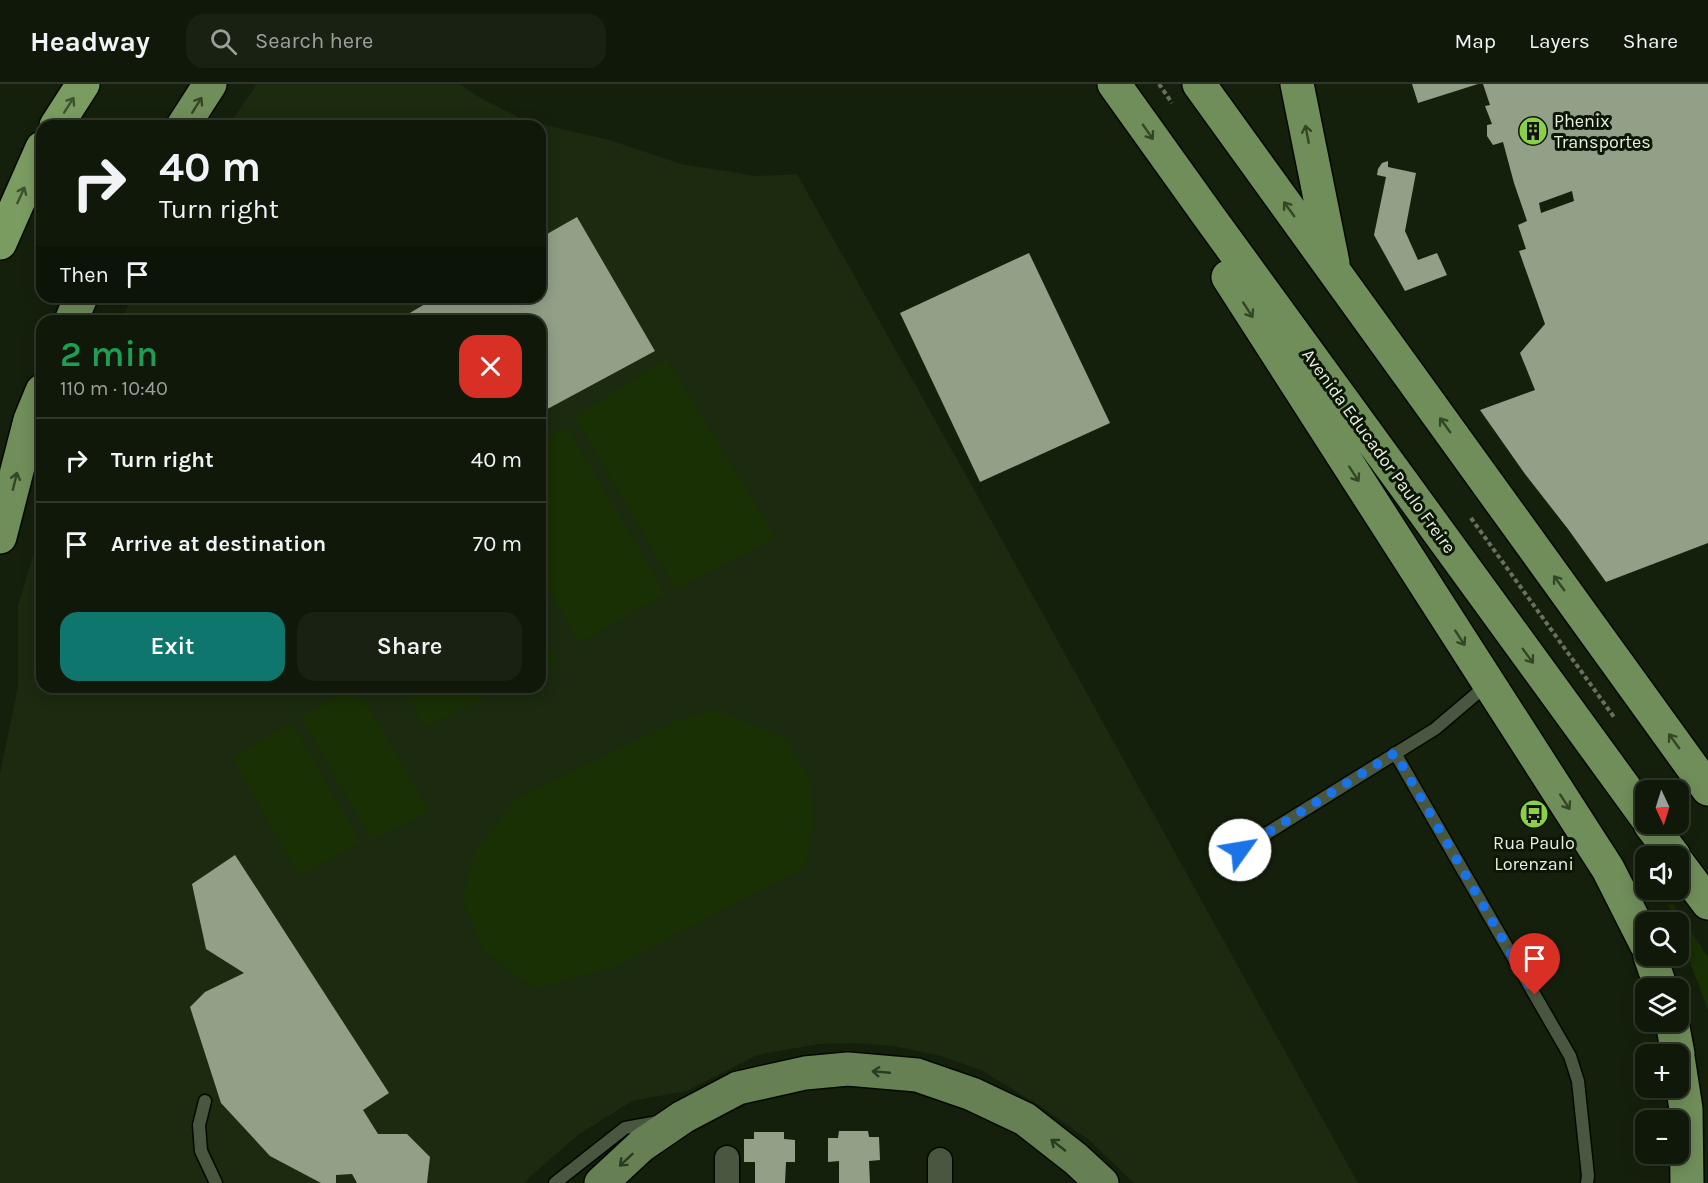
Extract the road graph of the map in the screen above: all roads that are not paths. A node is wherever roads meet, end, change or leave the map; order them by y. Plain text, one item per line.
1 (83, 84) edge
2 (184, 84) edge
3 (210, 84) edge
4 (1114, 84) edge
5 (1199, 84) edge
6 (1298, 84) edge
7 (60, 120) edge
8 (164, 120) edge
9 (187, 120) edge
10 (36, 162) edge
11 (1210, 218) junction
12 (0, 243) edge
13 (1335, 274) junction
14 (36, 406) edge
15 (0, 537) edge
16 (1489, 684) junction
17 (1395, 753) junction
18 (1708, 789) edge
19 (1635, 802) edge
20 (1240, 850) dead end
21 (1689, 878) edge
22 (1708, 903) edge
23 (1635, 922) edge
24 (1684, 1098) edge
25 (205, 1101) dead end
26 (683, 1117) junction
27 (727, 1158) dead end
28 (216, 1183) edge
29 (555, 1183) edge
30 (601, 1183) edge
31 (727, 1183) edge
32 (1102, 1183) edge
33 (1587, 1183) edge
34 (1687, 1183) edge

7 -> 1 highway
2 - 8 highway
9 -> 3 highway
4 -> 11 highway, Avenida Educador Paulo Freire
13 -> 5 highway
13 -> 6 highway
12 -> 10 highway
11 -> 16 highway
11 -> 19 highway, Avenida Educador Paulo Freire
18 -> 13 highway
15 -> 14 highway
16 - 17 lane
16 -> 23 highway
17 - 20 lane
17 - 33 lane
21 - 22 highway
24 - 34 highway
25 - 28 lane
26 - 29 lane
26 -> 30 main road
32 -> 26 main road
27 - 31 street

